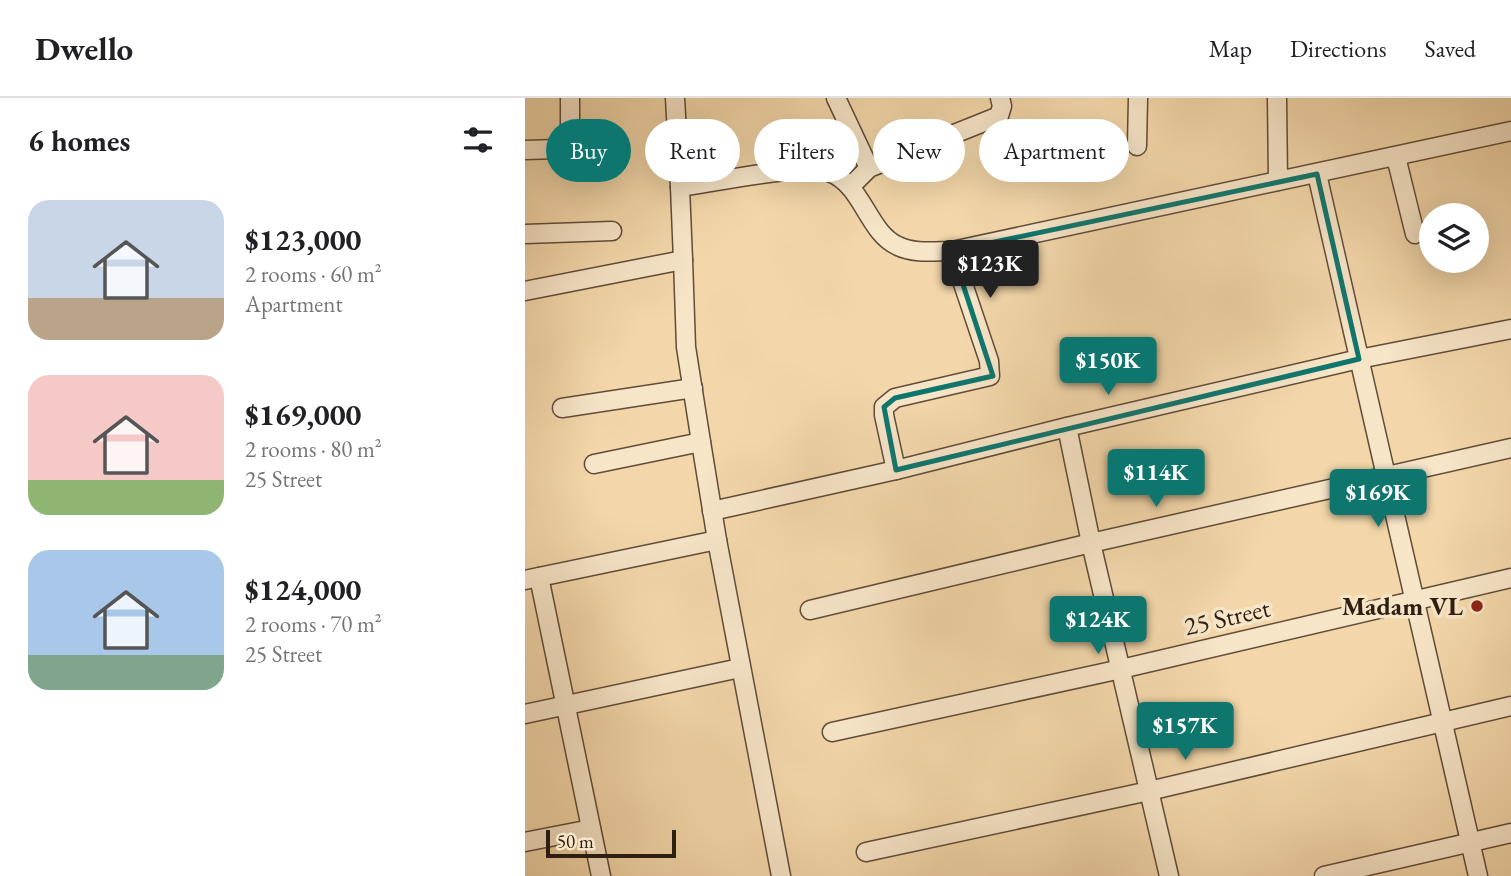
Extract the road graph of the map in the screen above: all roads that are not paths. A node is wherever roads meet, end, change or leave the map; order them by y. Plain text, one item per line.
1 (570, 98) edge
2 (674, 98) edge
3 (836, 98) edge
4 (1000, 98) edge
5 (1138, 98) edge
6 (1277, 98) edge
7 (570, 119) edge
8 (1511, 131) edge
9 (1137, 146) dead end
10 (546, 149) edge
11 (525, 150) edge
12 (1397, 157) junction
13 (869, 168) junction
14 (1317, 174) junction
15 (1278, 181) junction
16 (680, 187) junction
17 (850, 187) junction
18 (612, 231) dead end
19 (525, 234) edge
20 (1415, 234) dead end
21 (952, 251) junction
22 (683, 260) junction
23 (525, 291) edge
24 (1511, 329) edge
25 (1359, 359) junction
26 (692, 388) junction
27 (562, 408) dead end
28 (1067, 427) junction
29 (701, 442) junction
30 (1511, 448) edge
31 (594, 464) dead end
32 (896, 470) junction
33 (1387, 477) junction
34 (712, 511) junction
35 (717, 540) junction
36 (1091, 543) junction
37 (532, 578) edge
38 (1511, 578) edge
39 (1413, 601) junction
40 (810, 610) dead end
41 (740, 668) junction
42 (1121, 669) junction
43 (565, 706) junction
44 (1511, 706) edge
45 (525, 714) edge
46 (1441, 722) junction
47 (832, 732) dead end
48 (1149, 791) junction
49 (591, 829) junction
50 (1511, 833) edge
51 (525, 842) edge
52 (1470, 842) junction
53 (866, 852) dead end
54 (601, 876) edge
55 (781, 876) edge
56 (1169, 876) edge
57 (1324, 876) edge
58 (1478, 876) edge

1 - 7 street
2 - 16 street
3 - 13 street
4 - 13 street
5 - 9 street
6 - 15 street
8 - 12 street
10 - 11 street
12 - 14 street
12 - 20 street
13 - 17 street
14 - 15 street
14 - 25 street
15 - 21 street
16 - 17 street
16 - 22 street
17 - 21 street
18 - 19 street
21 - 32 street
22 - 23 street
22 - 26 street
24 - 25 street
25 - 28 street
25 - 33 street
26 - 27 street
26 - 29 street
28 - 32 street
28 - 36 street
29 - 31 street
29 - 34 street
30 - 33 street
32 - 34 street
33 - 36 street
33 - 39 street
34 - 35 street
35 - 37 street
35 - 41 street
36 - 40 street
36 - 42 street
37 - 43 street
38 - 39 street, 25 Street
39 - 42 street, 25 Street
39 - 46 street
41 - 43 street
41 - 55 street
42 - 47 street, 25 Street
42 - 48 street
43 - 45 street
43 - 49 street
44 - 46 street
46 - 48 street
46 - 52 street
48 - 53 street
48 - 56 street
49 - 51 street
49 - 54 street
50 - 52 street
52 - 57 street
52 - 58 street

